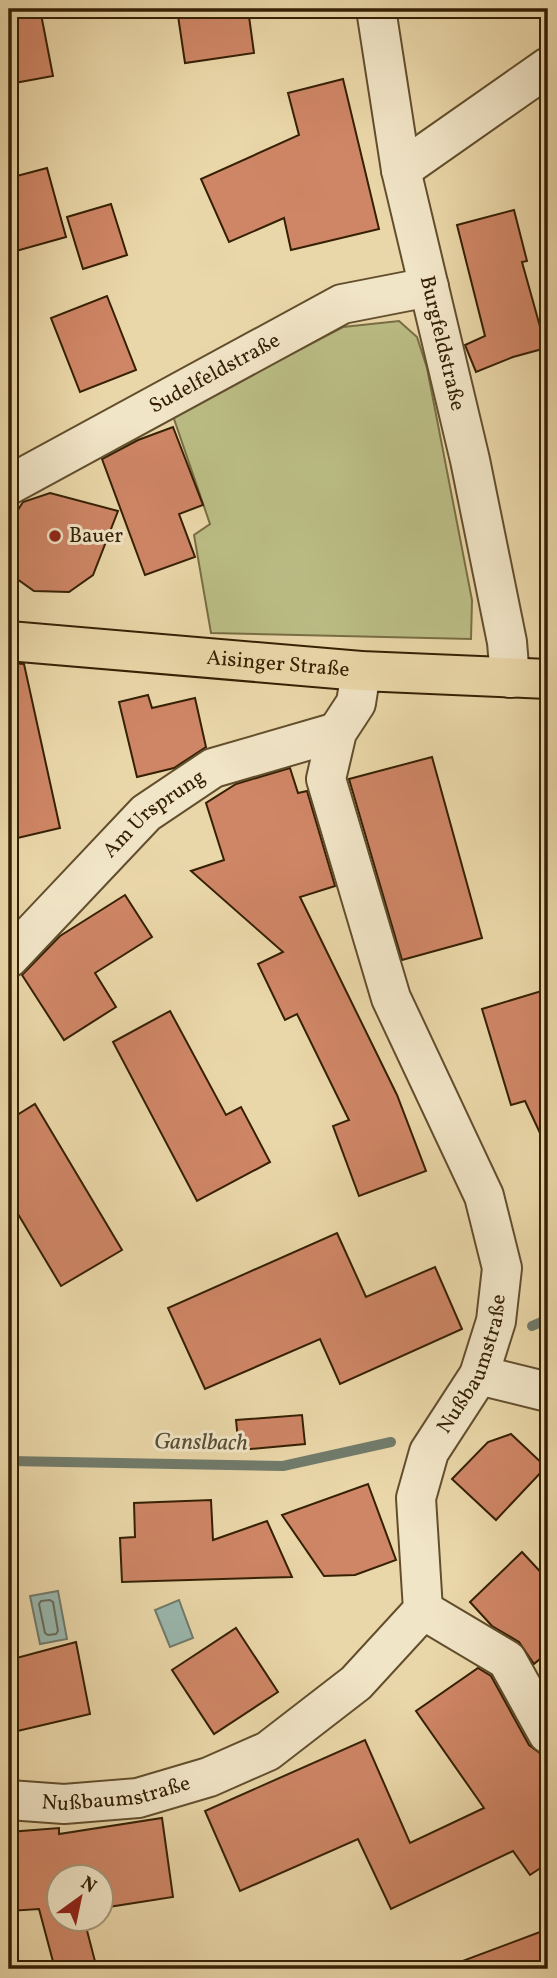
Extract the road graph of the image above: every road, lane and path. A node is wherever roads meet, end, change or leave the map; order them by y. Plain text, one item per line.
1 (376, 9) edge
2 (548, 67) edge
3 (401, 170) junction
4 (429, 286) junction
5 (9, 485) edge
6 (9, 641) edge
7 (360, 671) junction
8 (510, 678) junction
9 (548, 679) edge
10 (337, 732) junction
11 (9, 958) edge
12 (479, 1375) junction
13 (548, 1392) edge
14 (423, 1610) junction
15 (548, 1734) edge
16 (9, 1800) edge

1 - 3 street, Burgfeldstraße
2 - 3 street
3 - 4 street, Burgfeldstraße
4 - 5 street, Sudelfeldstraße
4 - 8 street, Burgfeldstraße
6 - 7 main road, Aisinger Straße
7 - 8 main road, Aisinger Straße
7 - 10 street, Nußbaumstraße
8 - 9 main road, Aisinger Straße
10 - 11 street, Am Ursprung
10 - 12 street, Nußbaumstraße
12 - 13 street
12 - 14 street, Nußbaumstraße
14 - 15 street
14 - 16 street, Nußbaumstraße

